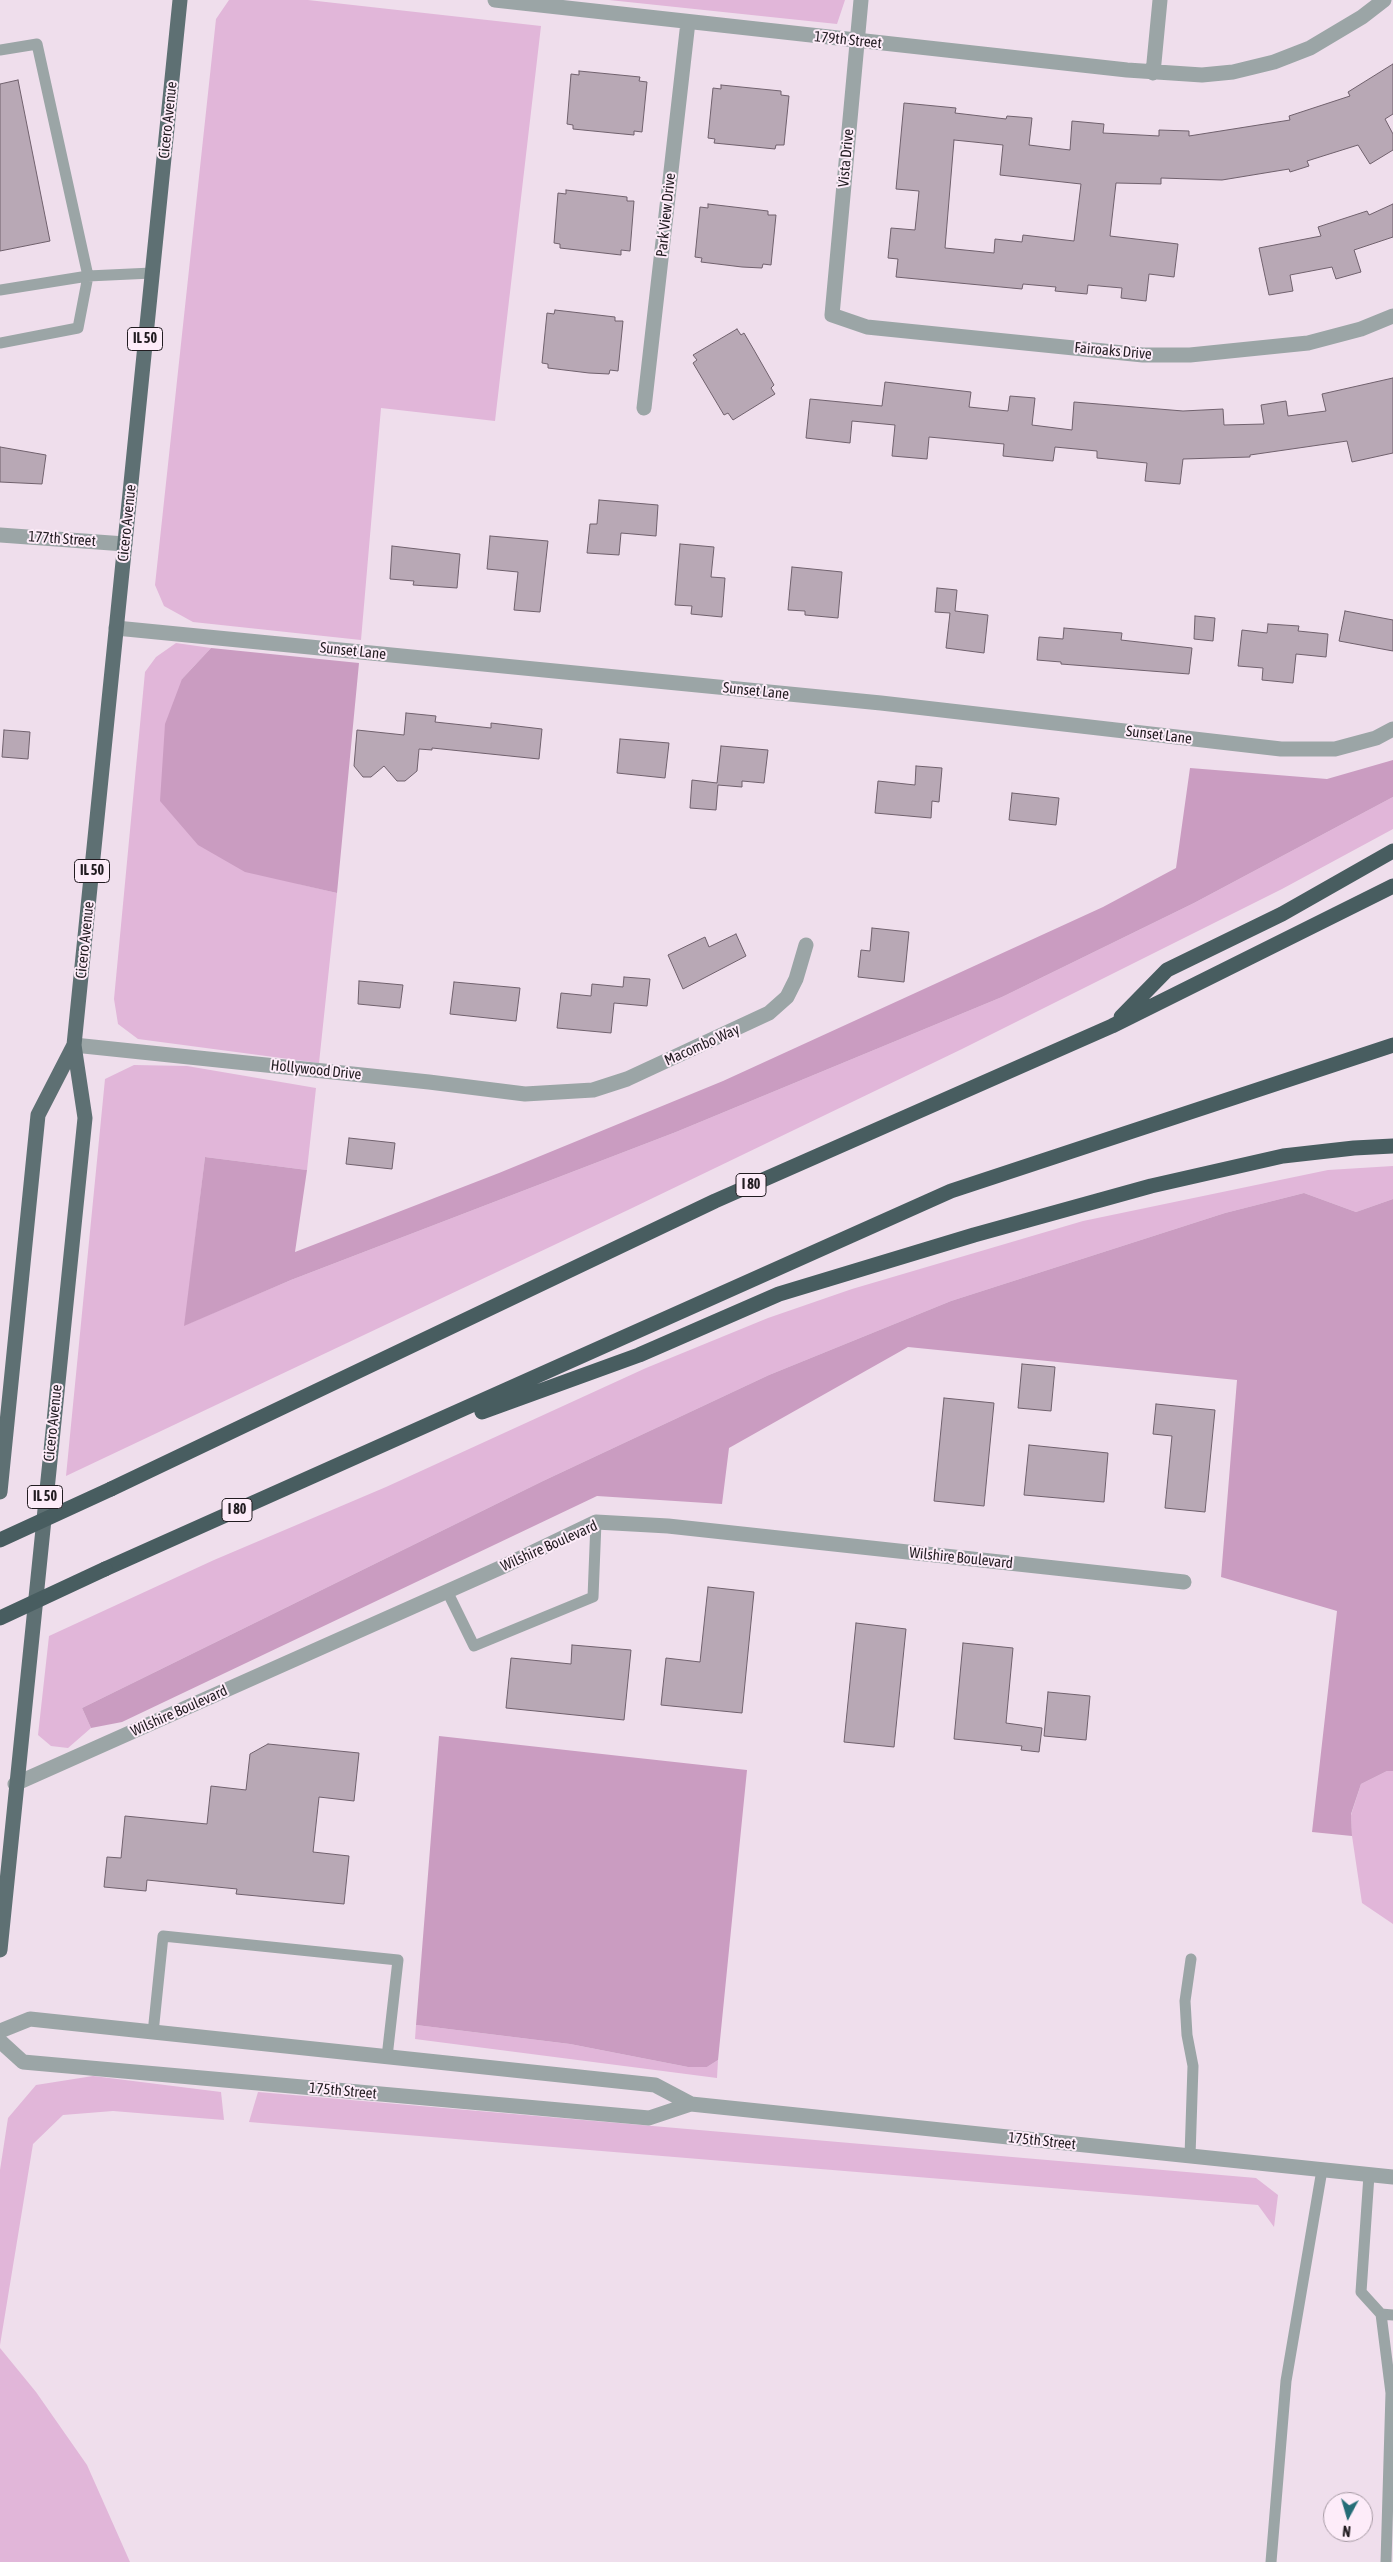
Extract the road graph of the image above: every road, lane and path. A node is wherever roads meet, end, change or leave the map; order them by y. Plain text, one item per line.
1 (180, 0) edge
2 (495, 0) edge
3 (861, 0) edge
4 (1160, 0) edge
5 (1384, 0) edge
6 (688, 22) junction
7 (857, 41) junction
8 (0, 50) edge
9 (1153, 73) junction
10 (152, 273) junction
11 (88, 276) junction
12 (0, 290) edge
13 (832, 315) joint
14 (1393, 316) edge
15 (0, 343) edge
16 (644, 408) dead end
17 (0, 535) edge
18 (125, 544) junction
19 (116, 628) junction
20 (1393, 730) edge
21 (1393, 852) edge
22 (1393, 886) edge
23 (806, 945) dead end
24 (1112, 1026) junction
25 (74, 1045) junction
26 (1393, 1045) edge
27 (558, 1094) joint
28 (1393, 1146) edge
29 (370, 1452) junction
30 (0, 1492) edge
31 (596, 1522) junction
32 (0, 1540) edge
33 (1184, 1582) dead end
34 (447, 1591) junction
35 (0, 1618) edge
36 (16, 1784) junction
37 (0, 1950) edge
38 (1191, 1959) dead end
39 (0, 2031) edge
40 (153, 2033) junction
41 (0, 2041) edge
42 (387, 2058) junction
43 (691, 2104) junction
44 (1190, 2156) junction
45 (1322, 2170) junction
46 (1369, 2175) junction
47 (1393, 2177) edge
48 (1381, 2314) junction
49 (1393, 2315) edge
50 (1385, 2559) edge
51 (1271, 2562) edge

1 - 10 main road, Cicero Avenue / IL 50
2 - 6 street, 179th Street
3 - 7 street, Vista Drive
4 - 9 street
5 - 9 street, 179th Street
6 - 7 street, 179th Street
6 - 16 street, Park View Drive
7 - 9 street, 179th Street
7 - 13 street, Vista Drive
8 - 11 lane
10 - 11 lane
10 - 18 main road, Cicero Avenue / IL 50
11 - 12 lane
11 - 15 lane
13 - 14 street, Fairoaks Drive
17 - 18 street, 177th Street
18 - 19 main road, Cicero Avenue / IL 50
19 - 20 street, Sunset Lane
19 - 25 main road, Cicero Avenue / IL 50
21 - 24 highway
22 - 24 highway, I 80
23 - 27 street, Macombo Way
24 - 32 highway, I 80, bridge
25 - 27 street, Hollywood Drive
25 - 30 main road, Cicero Avenue / IL 50
25 - 36 main road, Cicero Avenue / IL 50
26 - 29 highway, I 80
28 - 29 highway
29 - 35 highway, I 80, bridge
31 - 33 street, Wilshire Boulevard
31 - 34 street, Wilshire Boulevard
31 - 34 lane
34 - 36 street, Wilshire Boulevard
36 - 37 main road, Cicero Avenue / IL 50
38 - 44 lane
39 - 40 street, 175th Street
40 - 42 street, 175th Street
40 - 42 lane
41 - 43 street, 175th Street
42 - 43 street, 175th Street
43 - 44 street, 175th Street
44 - 45 street, 175th Street
45 - 46 street, 175th Street
45 - 51 lane
46 - 47 street, 175th Street
46 - 48 lane
48 - 49 lane
48 - 50 lane

